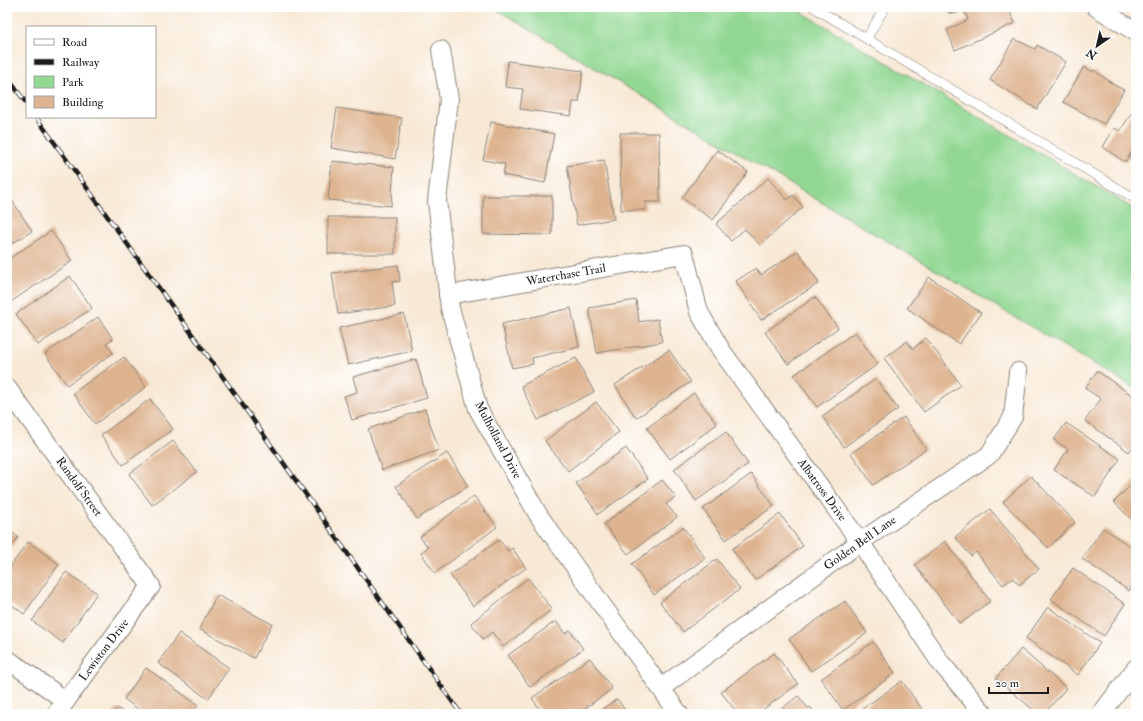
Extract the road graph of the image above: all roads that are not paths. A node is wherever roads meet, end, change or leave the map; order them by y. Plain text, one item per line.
1 (813, 7) edge
2 (885, 7) edge
3 (1096, 7) edge
4 (1136, 32) edge
5 (867, 38) junction
6 (441, 50) dead end
7 (1136, 199) edge
8 (684, 254) joint
9 (448, 295) junction
10 (1018, 372) dead end
11 (7, 388) edge
12 (860, 542) junction
13 (151, 586) joint
14 (7, 659) edge
15 (1136, 668) edge
16 (661, 688) junction
17 (61, 707) edge
18 (679, 714) edge
19 (984, 714) edge
20 (1101, 714) edge

1 - 5 lane
2 - 5 lane
3 - 4 street
5 - 7 lane
6 - 9 street, Mulholland Drive
8 - 9 street, Waterchase Trail
8 - 12 street, Albatross Drive
9 - 16 street, Mulholland Drive
10 - 12 street, Golden Bell Lane
11 - 13 street, Randolf Street
12 - 16 street, Golden Bell Lane
12 - 19 street, Albatross Drive
13 - 17 street, Lewiston Drive
14 - 17 street
15 - 20 street
16 - 18 street, Mulholland Drive

